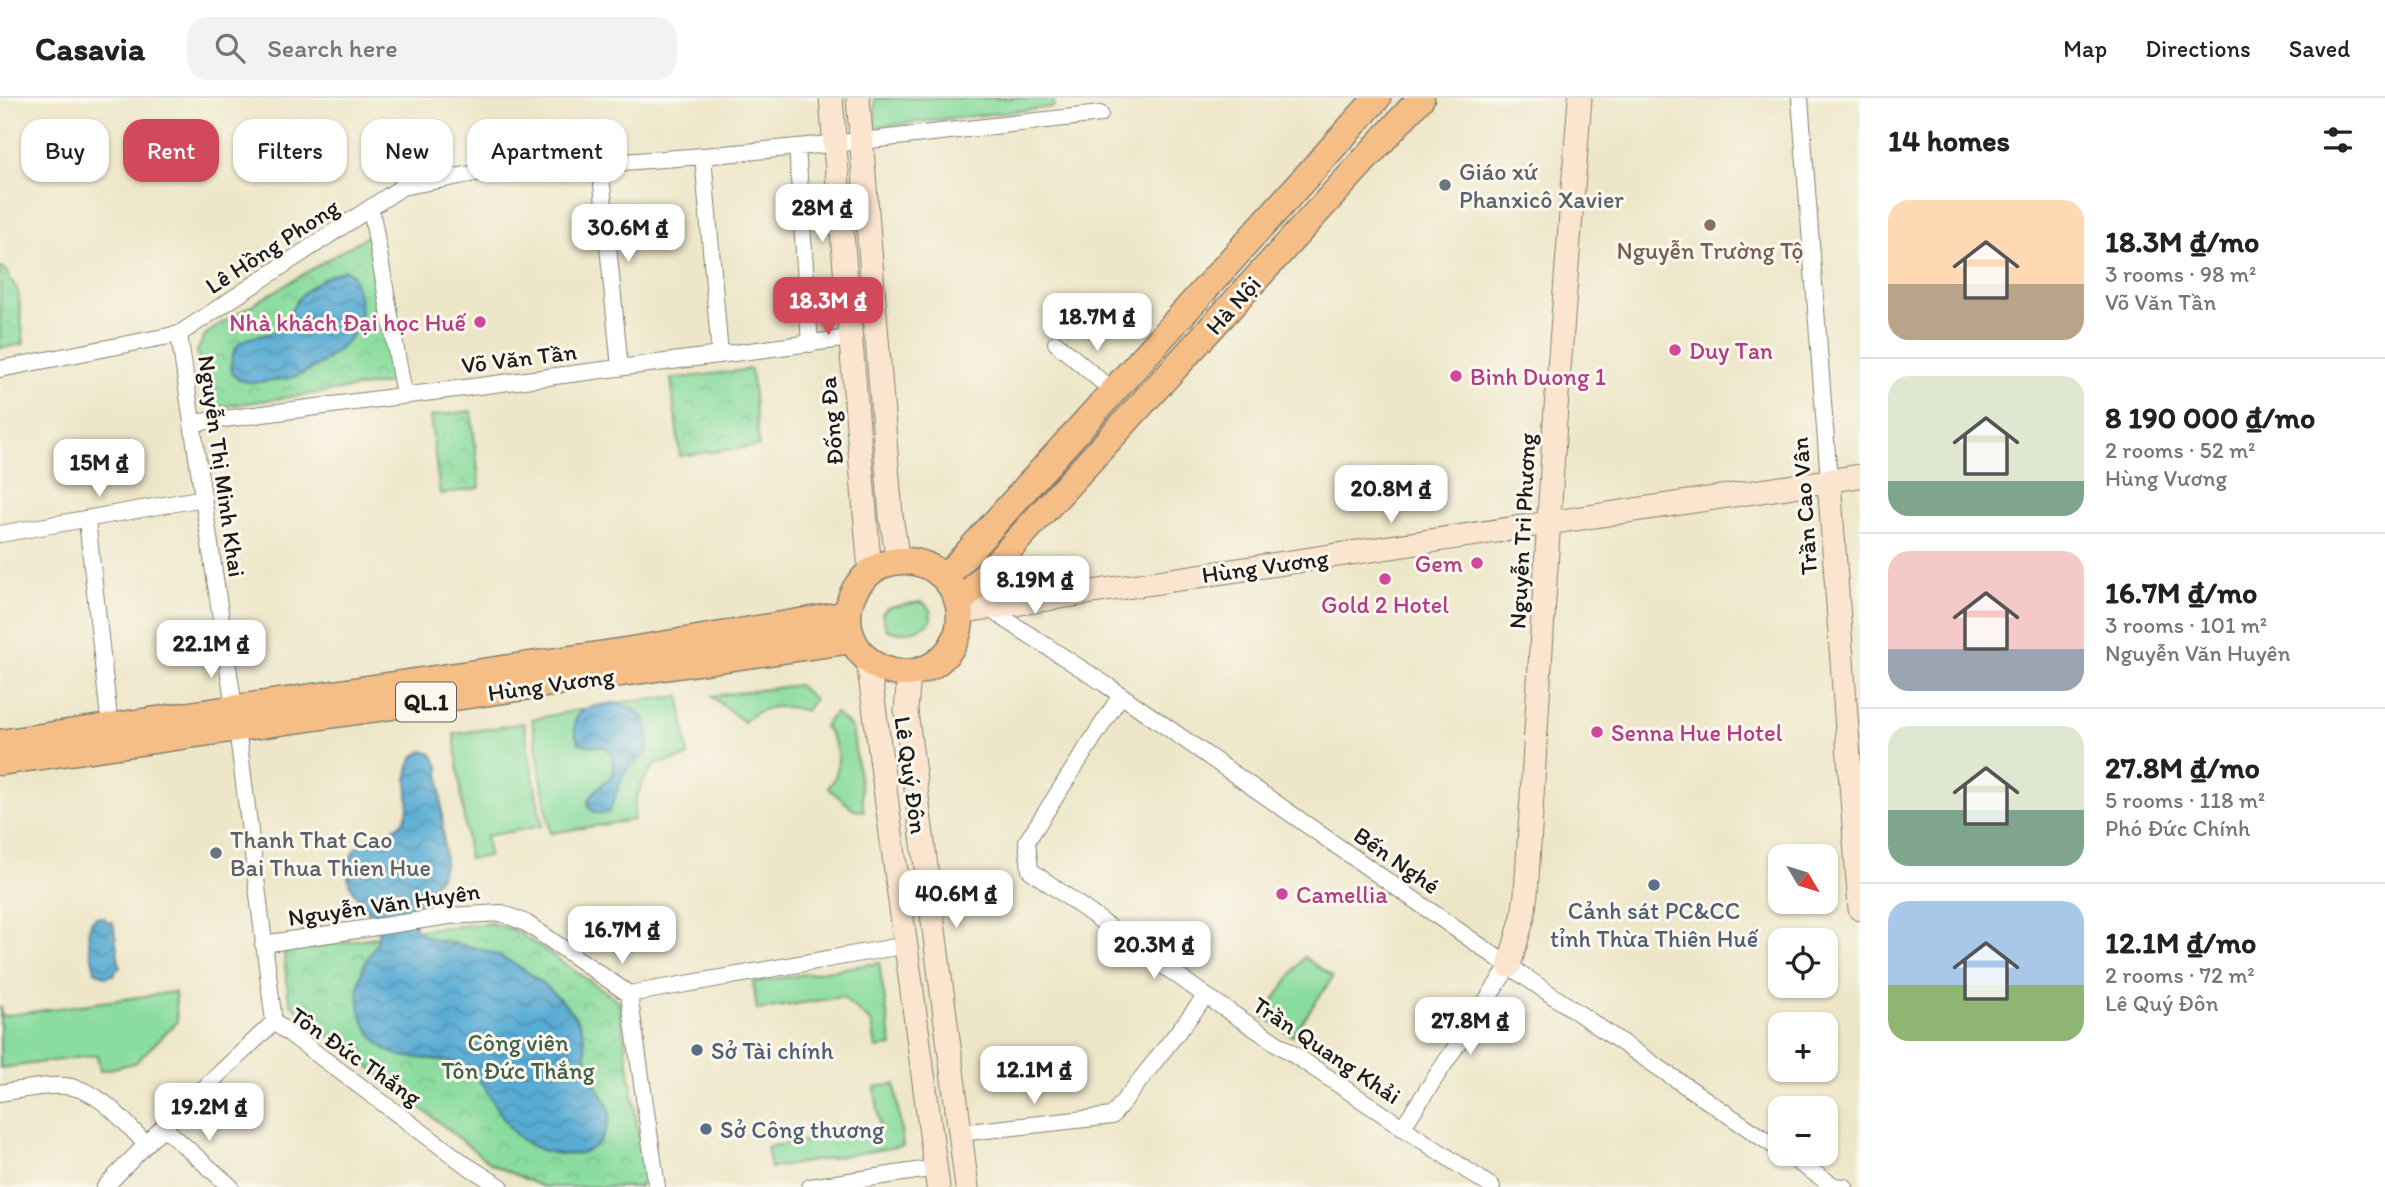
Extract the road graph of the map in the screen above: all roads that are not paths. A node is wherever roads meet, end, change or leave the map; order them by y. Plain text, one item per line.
1 (831, 98) edge
2 (858, 98) edge
3 (1377, 98) edge
4 (1421, 98) edge
5 (1580, 98) edge
6 (1800, 98) edge
7 (1100, 114) dead end
8 (860, 141) junction
9 (834, 143) junction
10 (797, 146) junction
11 (703, 156) junction
12 (627, 162) edge
13 (467, 174) edge
14 (602, 182) edge
15 (371, 208) junction
16 (179, 334) junction
17 (850, 338) junction
18 (1056, 343) dead end
19 (810, 344) junction
20 (720, 355) junction
21 (620, 368) junction
22 (0, 369) edge
23 (1114, 392) junction
24 (404, 396) junction
25 (193, 423) junction
26 (1860, 476) edge
27 (1829, 481) junction
28 (204, 498) junction
29 (87, 520) junction
30 (1549, 524) junction
31 (0, 534) edge
32 (898, 561) junction
33 (870, 573) junction
34 (945, 578) junction
35 (960, 608) junction
36 (988, 608) junction
37 (848, 614) junction
38 (852, 640) junction
39 (869, 662) junction
40 (909, 674) junction
41 (1121, 695) junction
42 (235, 719) junction
43 (110, 727) junction
44 (0, 743) edge
45 (0, 762) edge
46 (921, 825) junction
47 (892, 829) junction
48 (1860, 909) edge
49 (263, 944) junction
50 (907, 945) junction
51 (1508, 966) junction
52 (629, 994) junction
53 (1206, 996) junction
54 (274, 1022) junction
55 (0, 1093) edge
56 (163, 1127) junction
57 (1402, 1128) junction
58 (960, 1133) junction
59 (1768, 1142) edge
60 (146, 1144) junction
61 (964, 1164) junction
62 (1804, 1166) edge
63 (937, 1178) edge
64 (114, 1184) edge
65 (231, 1187) edge
66 (501, 1187) edge
67 (657, 1187) edge
68 (810, 1187) edge
69 (967, 1187) edge
70 (1492, 1187) edge
71 (1845, 1187) edge

1 - 9 street, Đống Đa
2 - 8 street
3 - 23 main road, Hà Nội
4 - 35 main road, Hà Nội
5 - 30 street, Nguyễn Tri Phương
6 - 27 street, Trần Cao Vân
7 - 8 street, Lê Hồng Phong
8 - 9 street, Lê Hồng Phong
8 - 32 street
9 - 10 street, Lê Hồng Phong
9 - 17 street, Đống Đa
10 - 11 street, Lê Hồng Phong
10 - 19 street
11 - 12 street, Lê Hồng Phong
11 - 20 street
13 - 15 street, Lê Hồng Phong
14 - 21 street
15 - 16 street, Lê Hồng Phong
15 - 24 street
16 - 22 street, Lê Hồng Phong
16 - 25 street, Nguyễn Thị Minh Khai
17 - 19 street, Võ Văn Tần
17 - 33 street, Đống Đa
18 - 23 street
19 - 20 street, Võ Văn Tần
20 - 21 street, Võ Văn Tần
21 - 24 street, Võ Văn Tần
23 - 34 main road, Hà Nội
24 - 25 street, Võ Văn Tần
25 - 28 street, Nguyễn Thị Minh Khai
26 - 27 street, Hùng Vương
27 - 30 street, Hùng Vương
27 - 48 street, Trần Cao Vân
28 - 29 street
28 - 42 street, Nguyễn Thị Minh Khai
29 - 31 street
29 - 43 street
30 - 36 street, Hùng Vương
30 - 51 street, Nguyễn Tri Phương
32 - 33 main road
32 - 34 main road
33 - 37 main road
34 - 35 main road
35 - 36 street, Hùng Vương
35 - 40 main road
36 - 41 street, Bến Nghé
37 - 38 main road
37 - 42 main road, Hùng Vương / QL.1
38 - 39 main road
38 - 42 main road, Hùng Vương / QL.1
39 - 40 main road
39 - 47 street, Lê Quý Đôn
40 - 46 street, Lê Quý Đôn
41 - 51 street, Bến Nghé
41 - 53 street, Trần Quang Khải
42 - 43 main road, Hùng Vương / QL.1
42 - 45 main road, Hùng Vương / QL.1
42 - 49 street, Nguyễn Thị Minh Khai
43 - 44 main road, Hùng Vương / QL.1
46 - 47 street
46 - 58 street, Lê Quý Đôn
47 - 50 street, Lê Quý Đôn
49 - 52 street, Nguyễn Văn Huyên
49 - 54 street, Nguyễn Thị Minh Khai
50 - 52 street
50 - 63 street, Lê Quý Đôn
51 - 57 street
51 - 59 street, Bến Nghé
52 - 67 street
53 - 57 street, Trần Quang Khải
53 - 58 street
54 - 56 street, Tôn Đức Thắng
54 - 66 street, Tôn Đức Thắng
55 - 60 street
56 - 60 street, Tôn Đức Thắng
56 - 65 street
57 - 70 street, Trần Quang Khải
58 - 61 street, Lê Quý Đôn
60 - 64 street, Tôn Đức Thắng
61 - 63 street
61 - 69 street, Lê Quý Đôn
62 - 71 street
63 - 68 street

